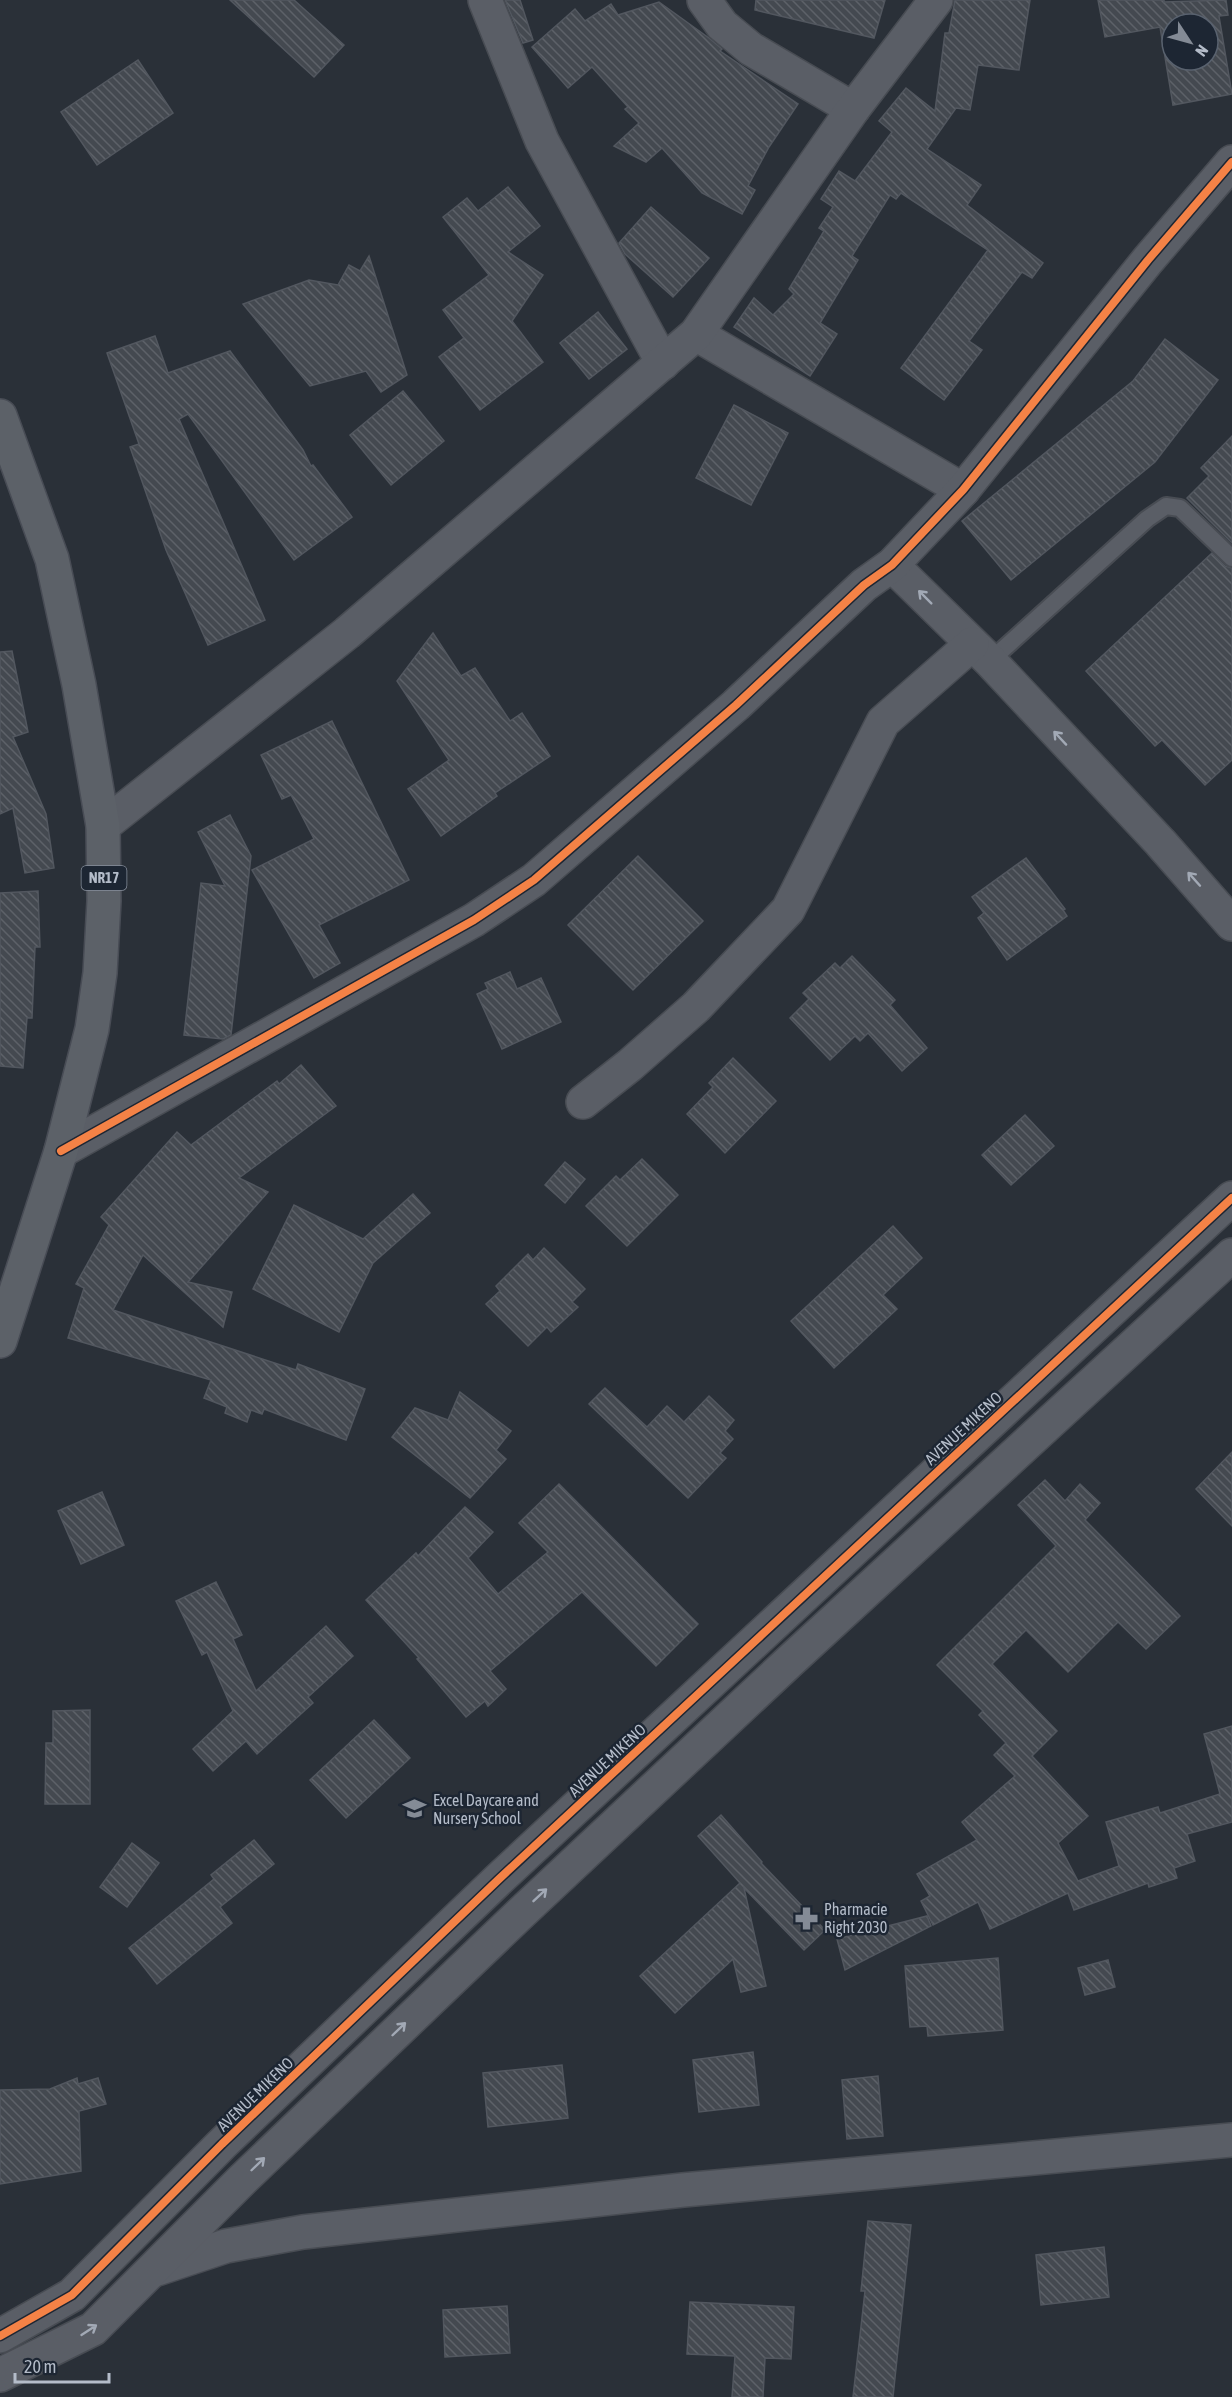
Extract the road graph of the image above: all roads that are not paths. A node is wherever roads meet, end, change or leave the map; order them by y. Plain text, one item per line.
1 (485, 0) edge
2 (704, 0) edge
3 (936, 0) edge
4 (853, 109) junction
5 (1232, 162) edge
6 (696, 334) junction
7 (663, 363) junction
8 (0, 416) edge
9 (963, 490) junction
10 (1232, 558) edge
11 (892, 565) junction
12 (981, 652) junction
13 (103, 826) junction
14 (1232, 924) edge
15 (583, 1102) dead end
16 (62, 1151) junction
17 (1232, 1198) edge
18 (1232, 1255) edge
19 (0, 1341) edge
20 (1232, 2140) edge
21 (214, 2152) junction
22 (223, 2199) junction
23 (226, 2246) junction
24 (106, 2260) junction
25 (151, 2271) junction
26 (0, 2336) edge
27 (0, 2375) edge

1 - 7 street
2 - 4 street
3 - 4 street
4 - 6 street
5 - 9 street
6 - 7 street
6 - 9 street
7 - 13 street
8 - 13 main road, NR17
9 - 11 street
10 - 12 lane
12 -> 11 street
11 - 16 street
14 -> 12 street
12 - 15 street
13 - 16 main road, NR17
16 - 19 main road, NR17
17 - 21 street, AVENUE MIKENO
22 -> 18 street
20 - 23 street
21 - 22 street
21 - 24 street, AVENUE MIKENO
22 - 23 street
22 - 25 street
23 - 25 street
24 - 25 street
24 - 26 street, AVENUE MIKENO
27 -> 25 street

